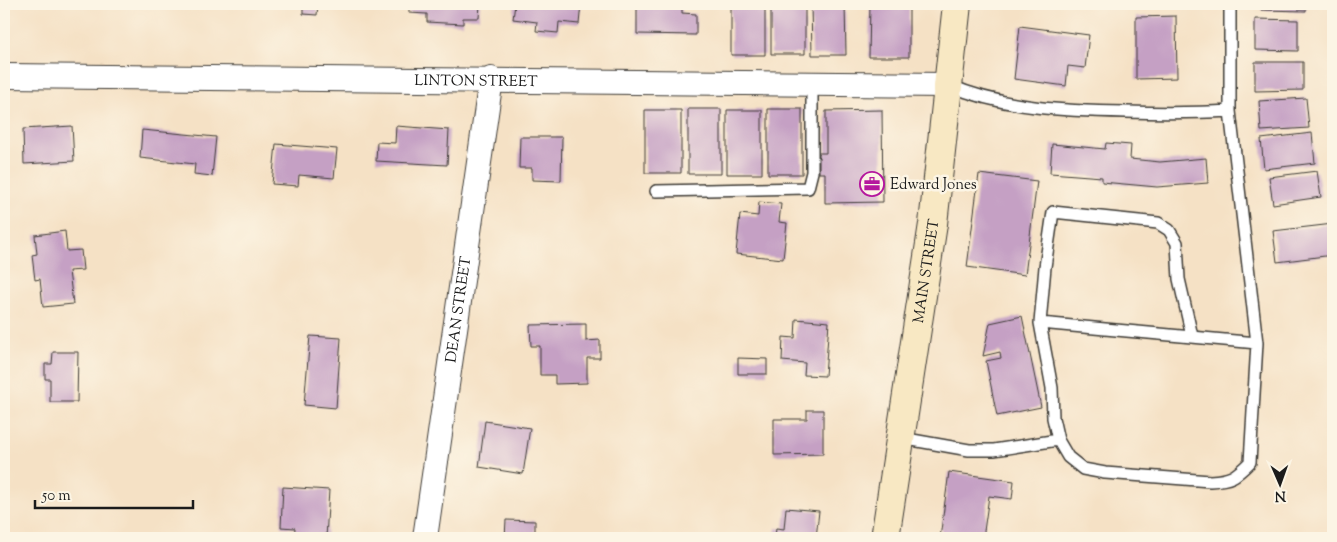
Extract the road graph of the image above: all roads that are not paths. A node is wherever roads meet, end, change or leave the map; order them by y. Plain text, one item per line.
1 (957, 4) edge
2 (1230, 4) edge
3 (4, 76) edge
4 (490, 79) junction
5 (812, 83) junction
6 (949, 84) junction
7 (1230, 111) junction
8 (656, 191) dead end
9 (1040, 323) junction
10 (1192, 336) junction
11 (1257, 343) junction
12 (901, 438) junction
13 (1058, 440) junction
14 (425, 538) edge
15 (885, 538) edge

1 - 6 main road, MAIN STREET
2 - 7 lane
3 - 4 street, LINTON STREET
4 - 5 street, LINTON STREET
4 - 14 street, DEAN STREET
5 - 6 street, LINTON STREET
5 - 8 lane
6 - 7 lane
6 - 12 main road, MAIN STREET
7 - 11 lane
9 - 10 lane
9 - 10 lane
9 - 13 lane
10 - 11 lane
11 - 13 lane
12 - 13 lane
12 - 15 main road, MAIN STREET

